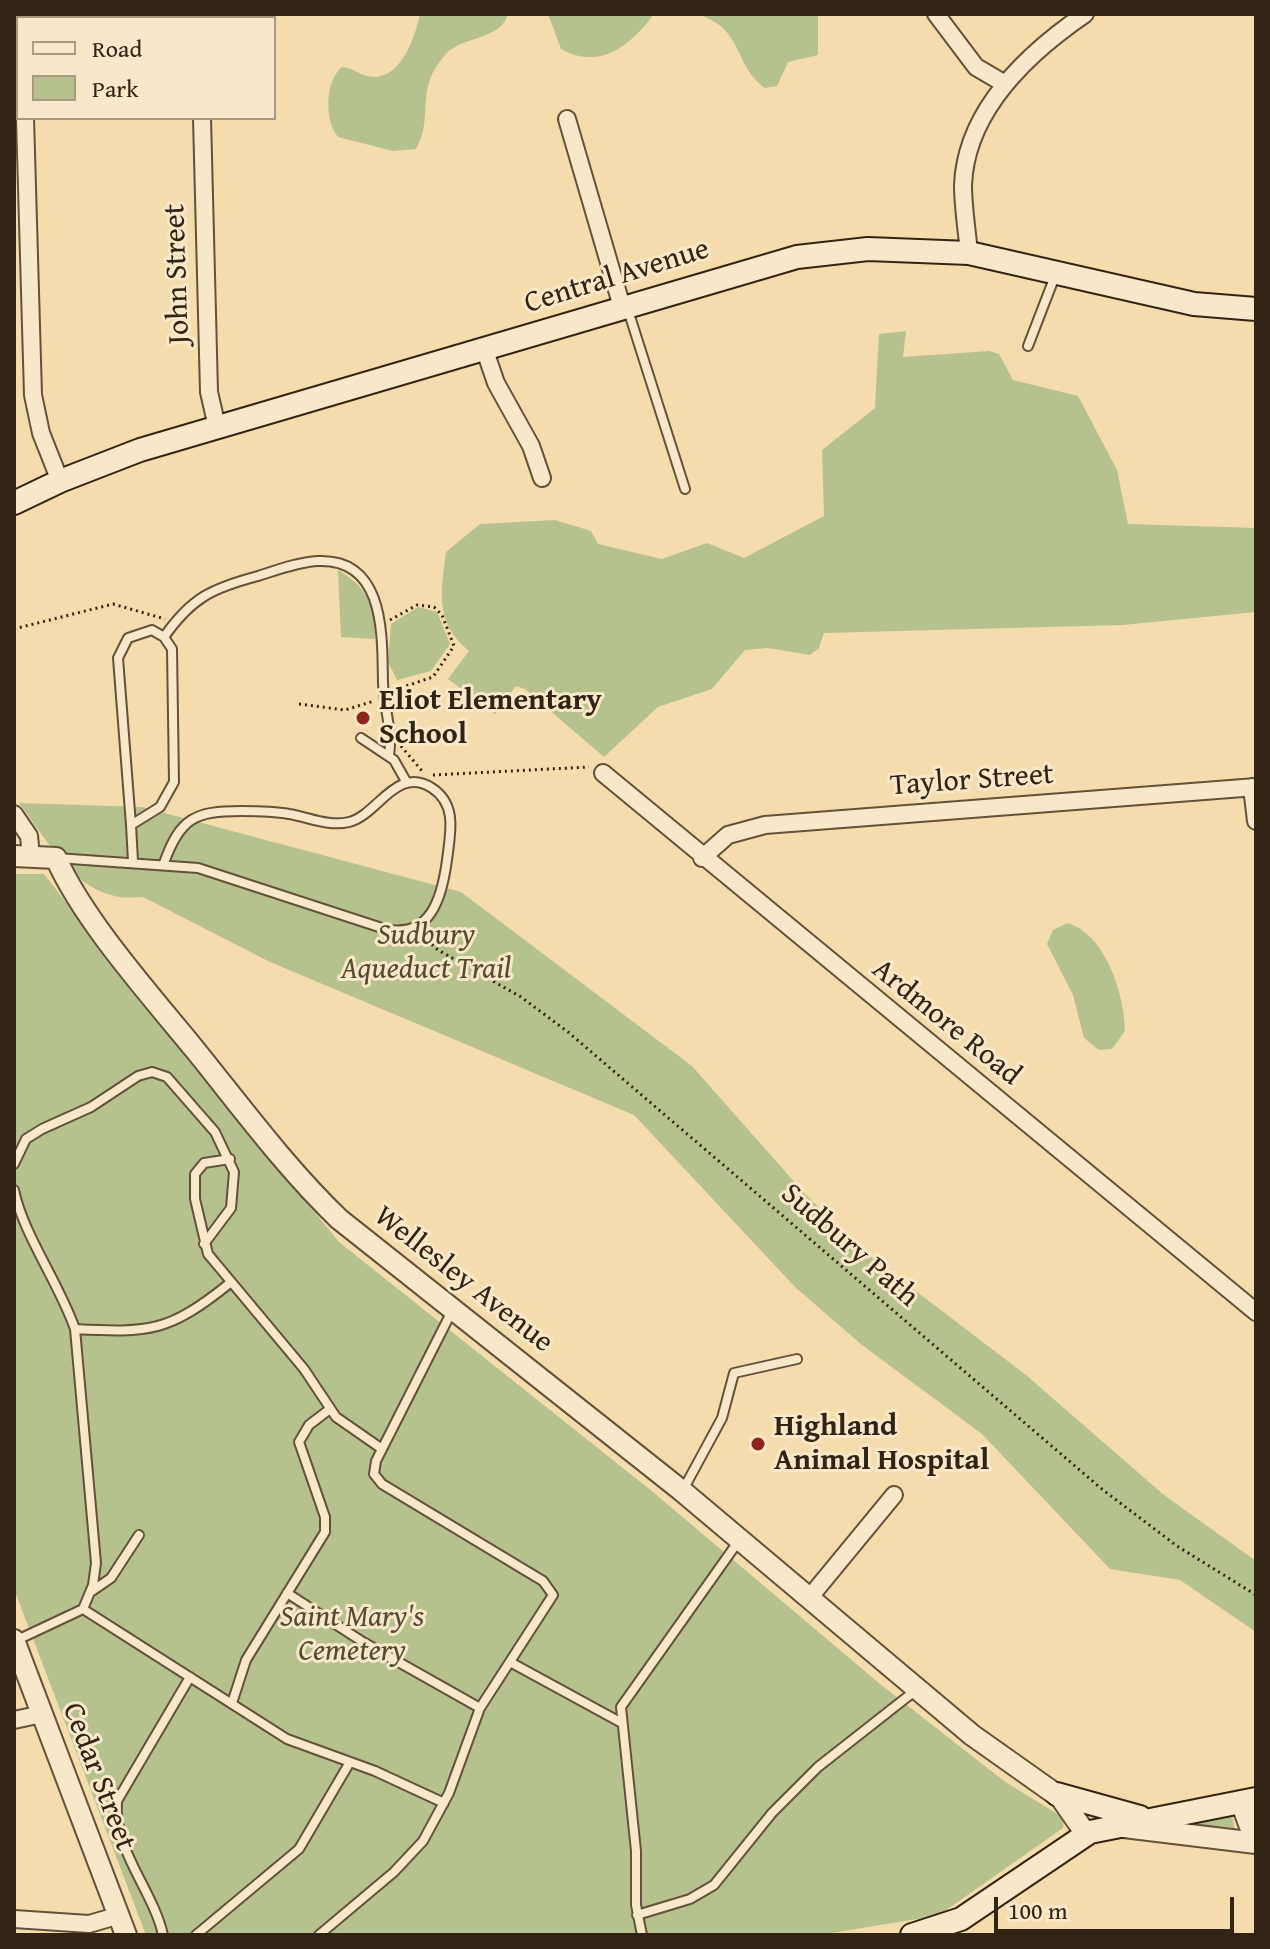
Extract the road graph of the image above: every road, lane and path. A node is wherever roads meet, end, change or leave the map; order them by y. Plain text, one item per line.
1 (936, 14) edge
2 (1085, 14) edge
3 (1005, 84) junction
4 (567, 119) dead end
5 (25, 120) edge
6 (202, 120) edge
7 (969, 253) junction
8 (22, 261) edge
9 (1057, 271) junction
10 (624, 306) junction
11 (1256, 309) edge
12 (1028, 346) dead end
13 (484, 348) junction
14 (217, 427) junction
15 (542, 478) dead end
16 (60, 481) junction
17 (685, 489) dead end
18 (14, 503) edge
19 (173, 624) junction
20 (381, 625) junction
21 (14, 629) edge
22 (164, 637) junction
23 (384, 695) junction
24 (299, 704) dead end
25 (391, 735) junction
26 (361, 738) dead end
27 (389, 756) junction
28 (603, 773) joint
29 (407, 783) junction
30 (1254, 787) edge
31 (14, 814) edge
32 (1256, 821) edge
33 (131, 825) junction
34 (22, 856) edge
35 (56, 858) junction
36 (702, 858) junction
37 (133, 861) junction
38 (164, 863) junction
39 (418, 927) junction
40 (230, 1159) junction
41 (14, 1164) edge
42 (14, 1190) edge
43 (204, 1244) junction
44 (230, 1283) junction
45 (453, 1310) junction
46 (1256, 1312) edge
47 (75, 1329) junction
48 (797, 1359) dead end
49 (330, 1409) junction
50 (382, 1449) junction
51 (682, 1491) junction
52 (894, 1495) dead end
53 (139, 1535) dead end
54 (741, 1539) junction
55 (91, 1591) junction
56 (287, 1593) junction
57 (1256, 1595) edge
58 (810, 1597) junction
59 (83, 1609) junction
60 (14, 1641) edge
61 (510, 1662) junction
62 (190, 1677) junction
63 (911, 1685) junction
64 (232, 1703) junction
65 (480, 1708) junction
66 (42, 1714) junction
67 (14, 1720) edge
68 (620, 1722) junction
69 (350, 1762) junction
70 (1057, 1794) junction
71 (1249, 1800) edge
72 (444, 1803) junction
73 (1145, 1819) junction
74 (1112, 1825) junction
75 (1086, 1834) junction
76 (1256, 1843) edge
77 (637, 1915) junction
78 (14, 1919) edge
79 (123, 1925) edge
80 (163, 1935) edge
81 (196, 1935) edge
82 (319, 1935) edge
83 (642, 1935) edge
84 (912, 1935) edge

1 - 3 street
2 - 3 street
3 - 7 street
4 - 10 street
5 - 8 street
6 - 14 street, John Street
7 - 9 main road, Central Avenue
7 - 10 main road, Central Avenue
8 - 16 street
9 - 11 main road, Central Avenue
9 - 12 lane
10 - 13 main road, Central Avenue
10 - 17 lane
13 - 14 main road, Central Avenue
13 - 15 street
14 - 16 main road, Central Avenue
16 - 18 main road, Central Avenue
19 - 20 lane
19 - 21 path
19 - 22 lane
20 - 23 lane
20 - 23 path
22 - 33 lane
22 - 33 lane
23 - 24 path
23 - 25 lane
25 - 27 lane
25 - 28 path
26 - 27 lane
27 - 29 lane
28 - 36 street, Ardmore Road
29 - 38 lane
29 - 39 lane
30 - 32 street
30 - 36 street, Taylor Street
31 - 34 street
33 - 37 lane
34 - 35 street
35 - 37 lane
35 - 45 street, Wellesley Avenue
36 - 46 street, Ardmore Road
37 - 38 lane
38 - 39 lane
39 - 57 path, Sudbury Path
40 - 41 lane
40 - 43 lane
40 - 43 lane
42 - 47 lane
43 - 44 lane
44 - 47 lane
44 - 49 lane
45 - 50 lane
45 - 51 street, Wellesley Avenue
47 - 55 lane
48 - 51 lane
49 - 50 lane
49 - 56 lane
50 - 61 lane
51 - 54 street, Wellesley Avenue
52 - 58 street
53 - 55 lane
54 - 58 street, Wellesley Avenue
54 - 68 lane
55 - 59 lane
56 - 64 lane
56 - 65 lane
58 - 63 street, Wellesley Avenue
59 - 60 lane
59 - 62 lane
60 - 66 street, Cedar Street
61 - 65 lane
61 - 68 lane
62 - 64 lane
62 - 80 lane
63 - 70 street, Wellesley Avenue
63 - 77 lane
64 - 69 lane
65 - 72 lane
66 - 67 street
66 - 79 street, Cedar Street
68 - 77 lane
69 - 72 lane
69 - 81 lane
70 - 73 main road
70 - 75 street, Wellesley Avenue
71 - 73 main road
71 - 76 street
72 - 82 lane
73 - 74 main road
74 - 75 main road
74 - 76 street
75 - 84 main road
77 - 83 lane
78 - 79 street

